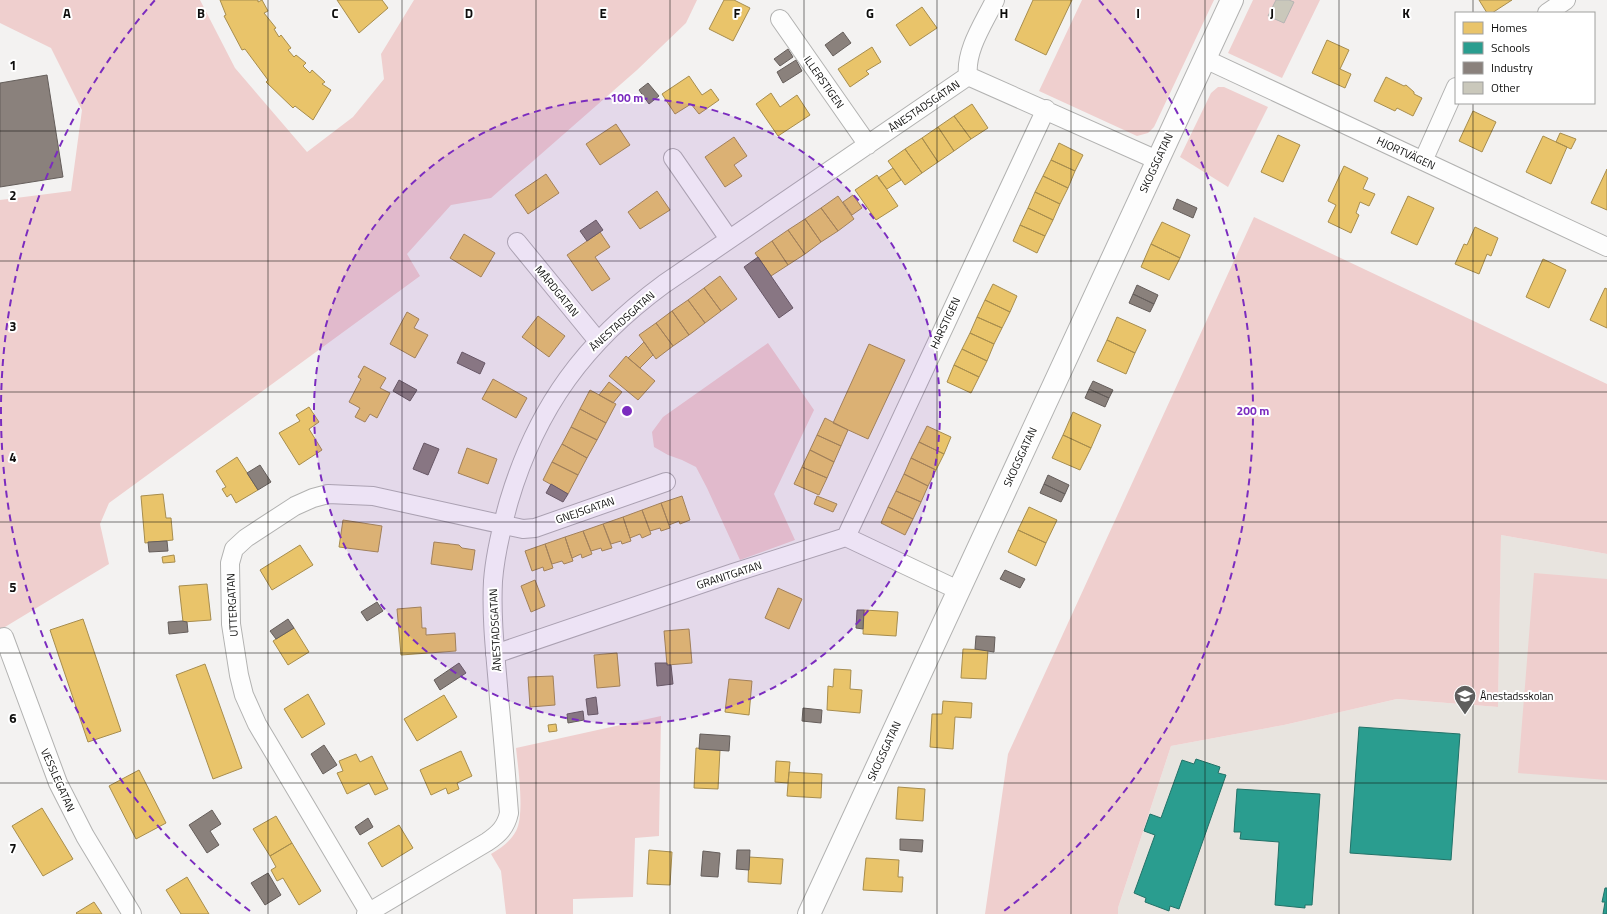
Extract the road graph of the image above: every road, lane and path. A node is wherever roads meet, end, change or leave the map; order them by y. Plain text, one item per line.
1 (995, 0) edge
2 (1232, 0) edge
3 (1566, 0) edge
4 (1548, 12) edge
5 (780, 19) dead end
6 (1205, 59) junction
7 (968, 76) junction
8 (1455, 89) edge
9 (1046, 109) junction
10 (868, 145) junction
11 (674, 158) dead end
12 (1157, 160) junction
13 (1423, 161) junction
14 (729, 239) junction
15 (516, 242) dead end
16 (1607, 247) edge
17 (598, 341) junction
18 (666, 482) dead end
19 (502, 525) junction
20 (846, 538) junction
21 (958, 590) junction
22 (4, 637) dead end
23 (495, 654) junction
24 (132, 914) edge
25 (369, 914) edge
26 (809, 914) edge

1 - 7 street
2 - 6 street, SKOGSGATAN
3 - 4 street
5 - 10 street, ILLERSTIGEN
6 - 12 street, SKOGSGATAN
6 - 13 street, HJORTVÄGEN
7 - 9 street, ÅNESTADSGATAN
7 - 10 street, ÅNESTADSGATAN
8 - 13 street
9 - 12 street, ÅNESTADSGATAN
9 - 20 street, HARSTIGEN
10 - 14 street, ÅNESTADSGATAN
11 - 14 street
12 - 21 street, SKOGSGATAN
13 - 16 street, HJORTVÄGEN
14 - 17 street, ÅNESTADSGATAN
15 - 17 street, MÅRDGATAN
17 - 19 street, ÅNESTADSGATAN
18 - 19 street, GNEJSGATAN
19 - 23 street, ÅNESTADSGATAN
19 - 25 street, UTTERGATAN
20 - 21 street
20 - 23 street, GRANITGATAN
21 - 26 street, SKOGSGATAN
22 - 24 street, VESSLEGATAN
23 - 25 street, ÅNESTADSGATAN

